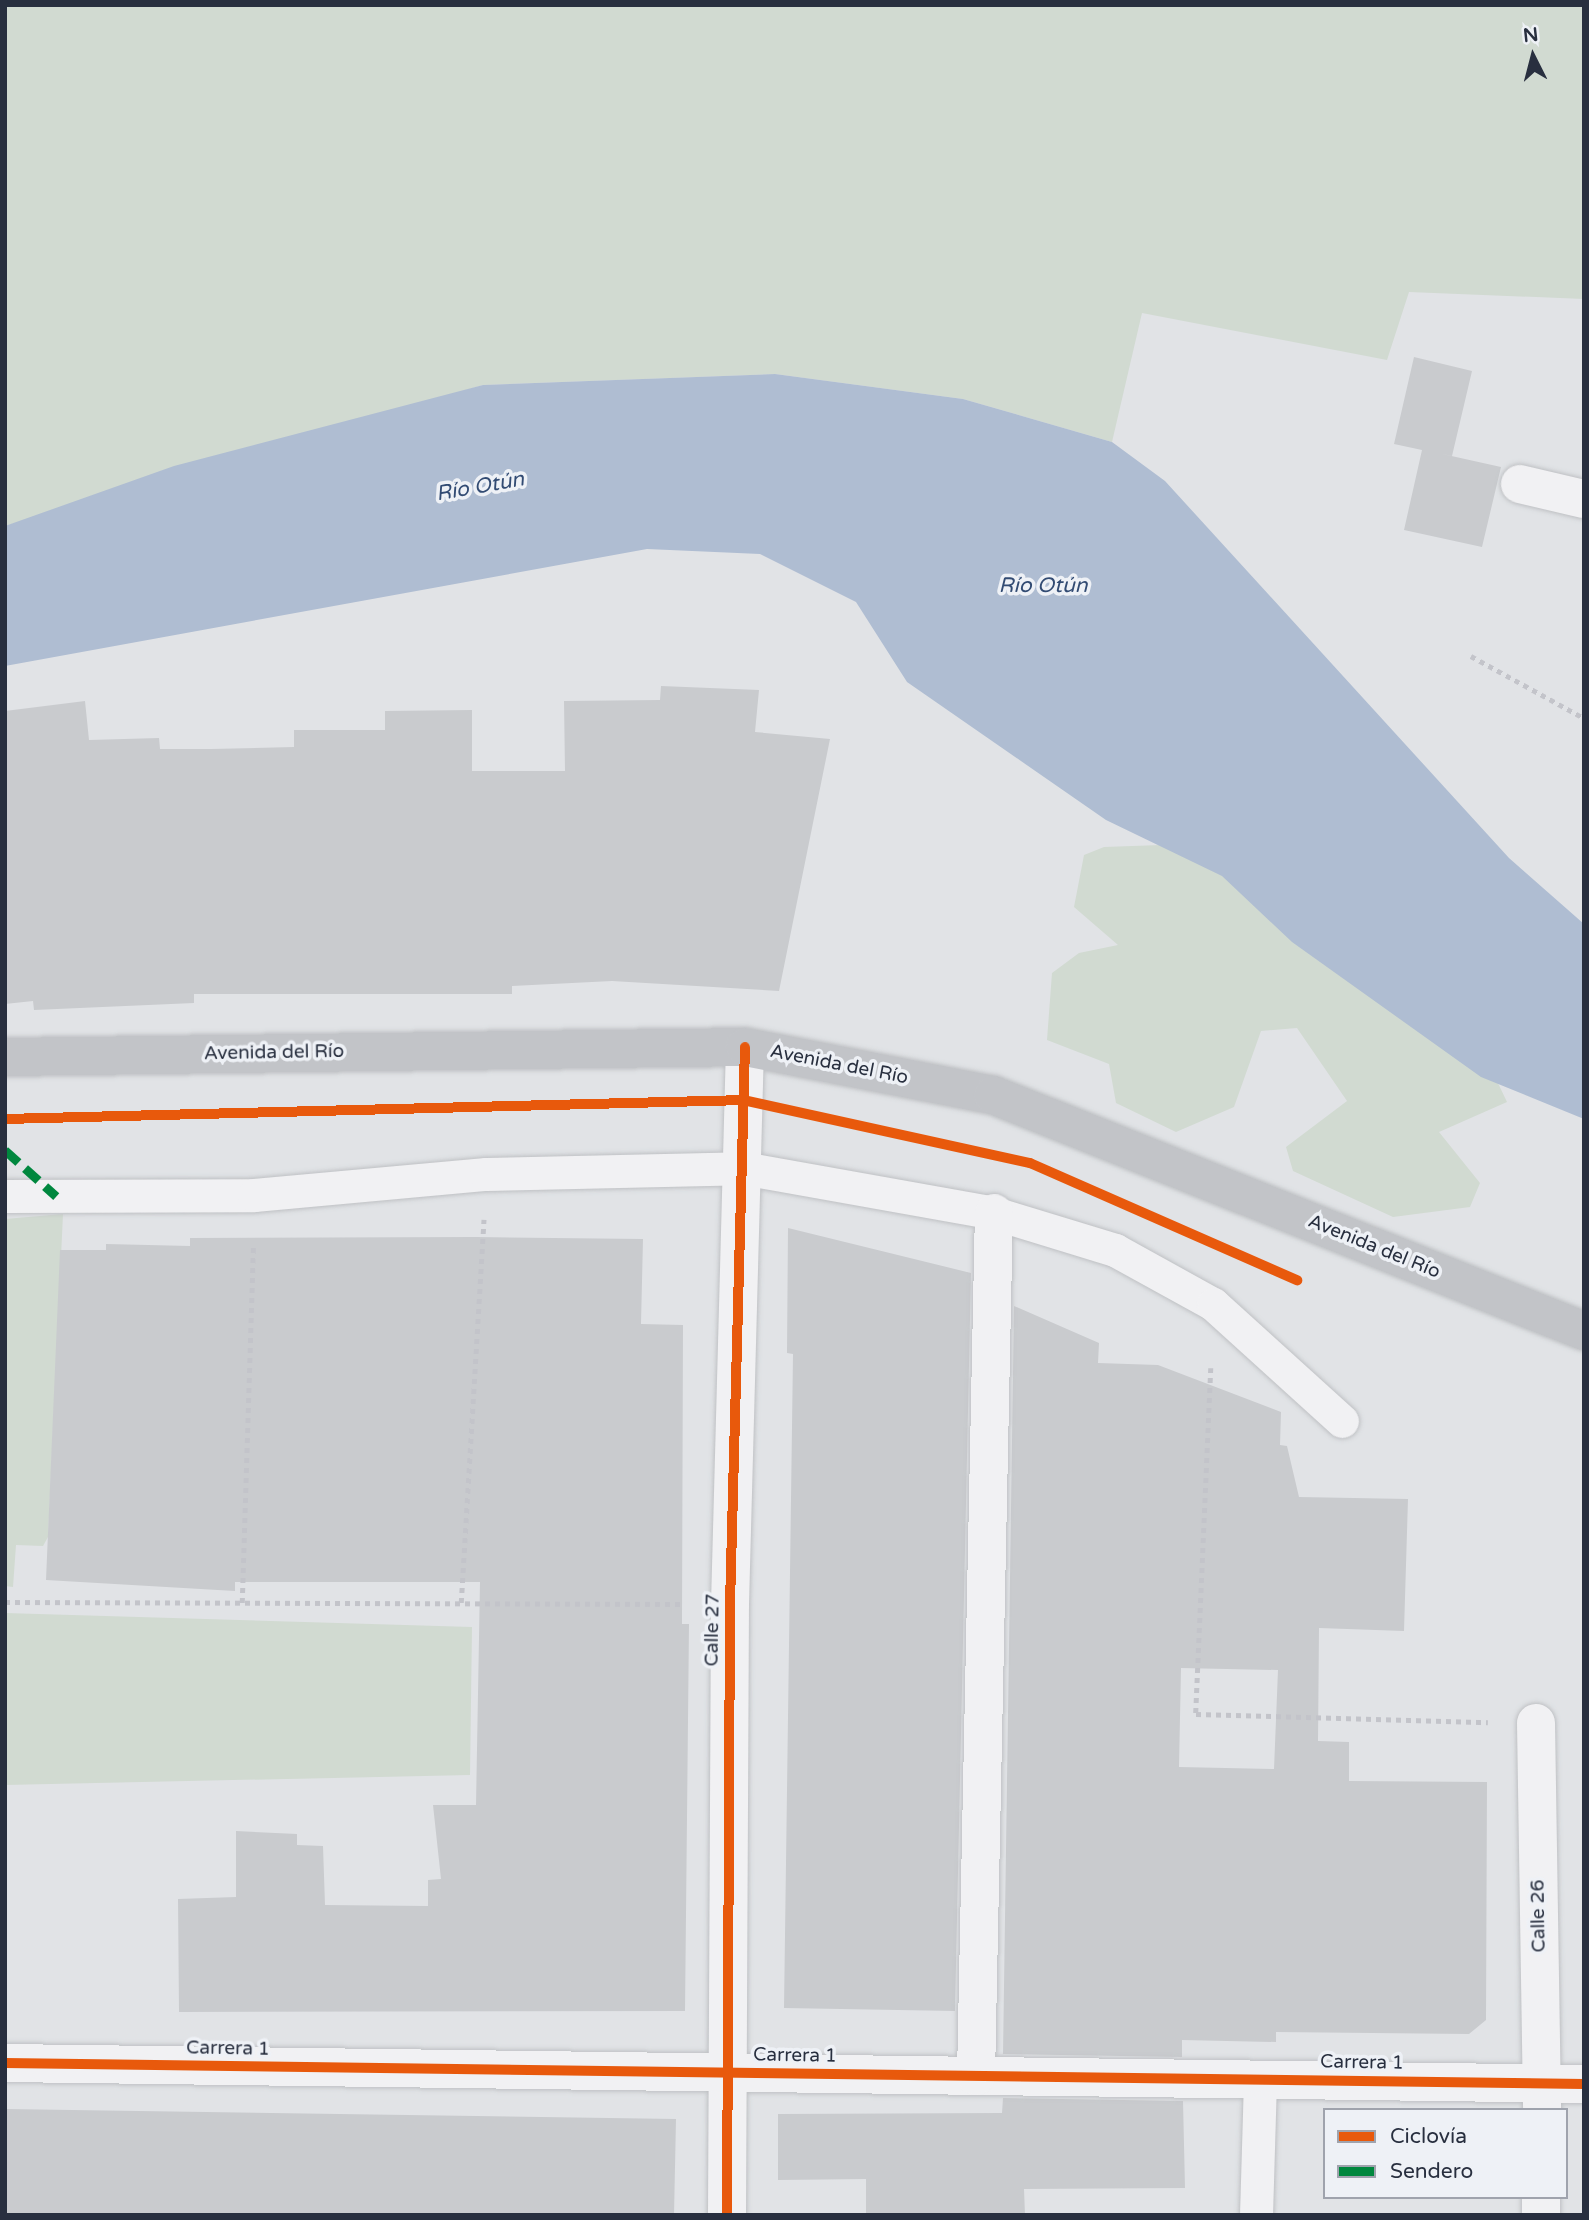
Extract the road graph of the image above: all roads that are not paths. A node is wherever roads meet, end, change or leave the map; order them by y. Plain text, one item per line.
1 (1520, 484) dead end
2 (1584, 499) edge
3 (744, 1046) junction
4 (5, 1057) edge
5 (742, 1168) junction
6 (5, 1196) edge
7 (994, 1213) junction
8 (1584, 1331) edge
9 (1342, 1421) dead end
10 (1536, 1723) road end
11 (5, 2063) edge
12 (727, 2073) junction
13 (976, 2076) junction
14 (1260, 2080) junction
15 (1584, 2084) edge
16 (1542, 2096) edge
17 (727, 2215) edge
18 (1256, 2215) edge

1 - 2 street
3 - 4 main road, Avenida del Río
3 - 5 street, Calle 27
3 - 8 main road, Avenida del Río
5 - 6 lane
5 - 7 lane
5 - 12 street, Calle 27
7 - 9 lane
7 - 13 street
10 - 16 street, Calle 26
11 - 12 street, Carrera 1
12 - 13 street, Carrera 1
12 - 17 street, Calle 27
13 - 14 street, Carrera 1
14 - 16 street, Carrera 1
14 - 18 lane
15 - 16 street, Carrera 1

